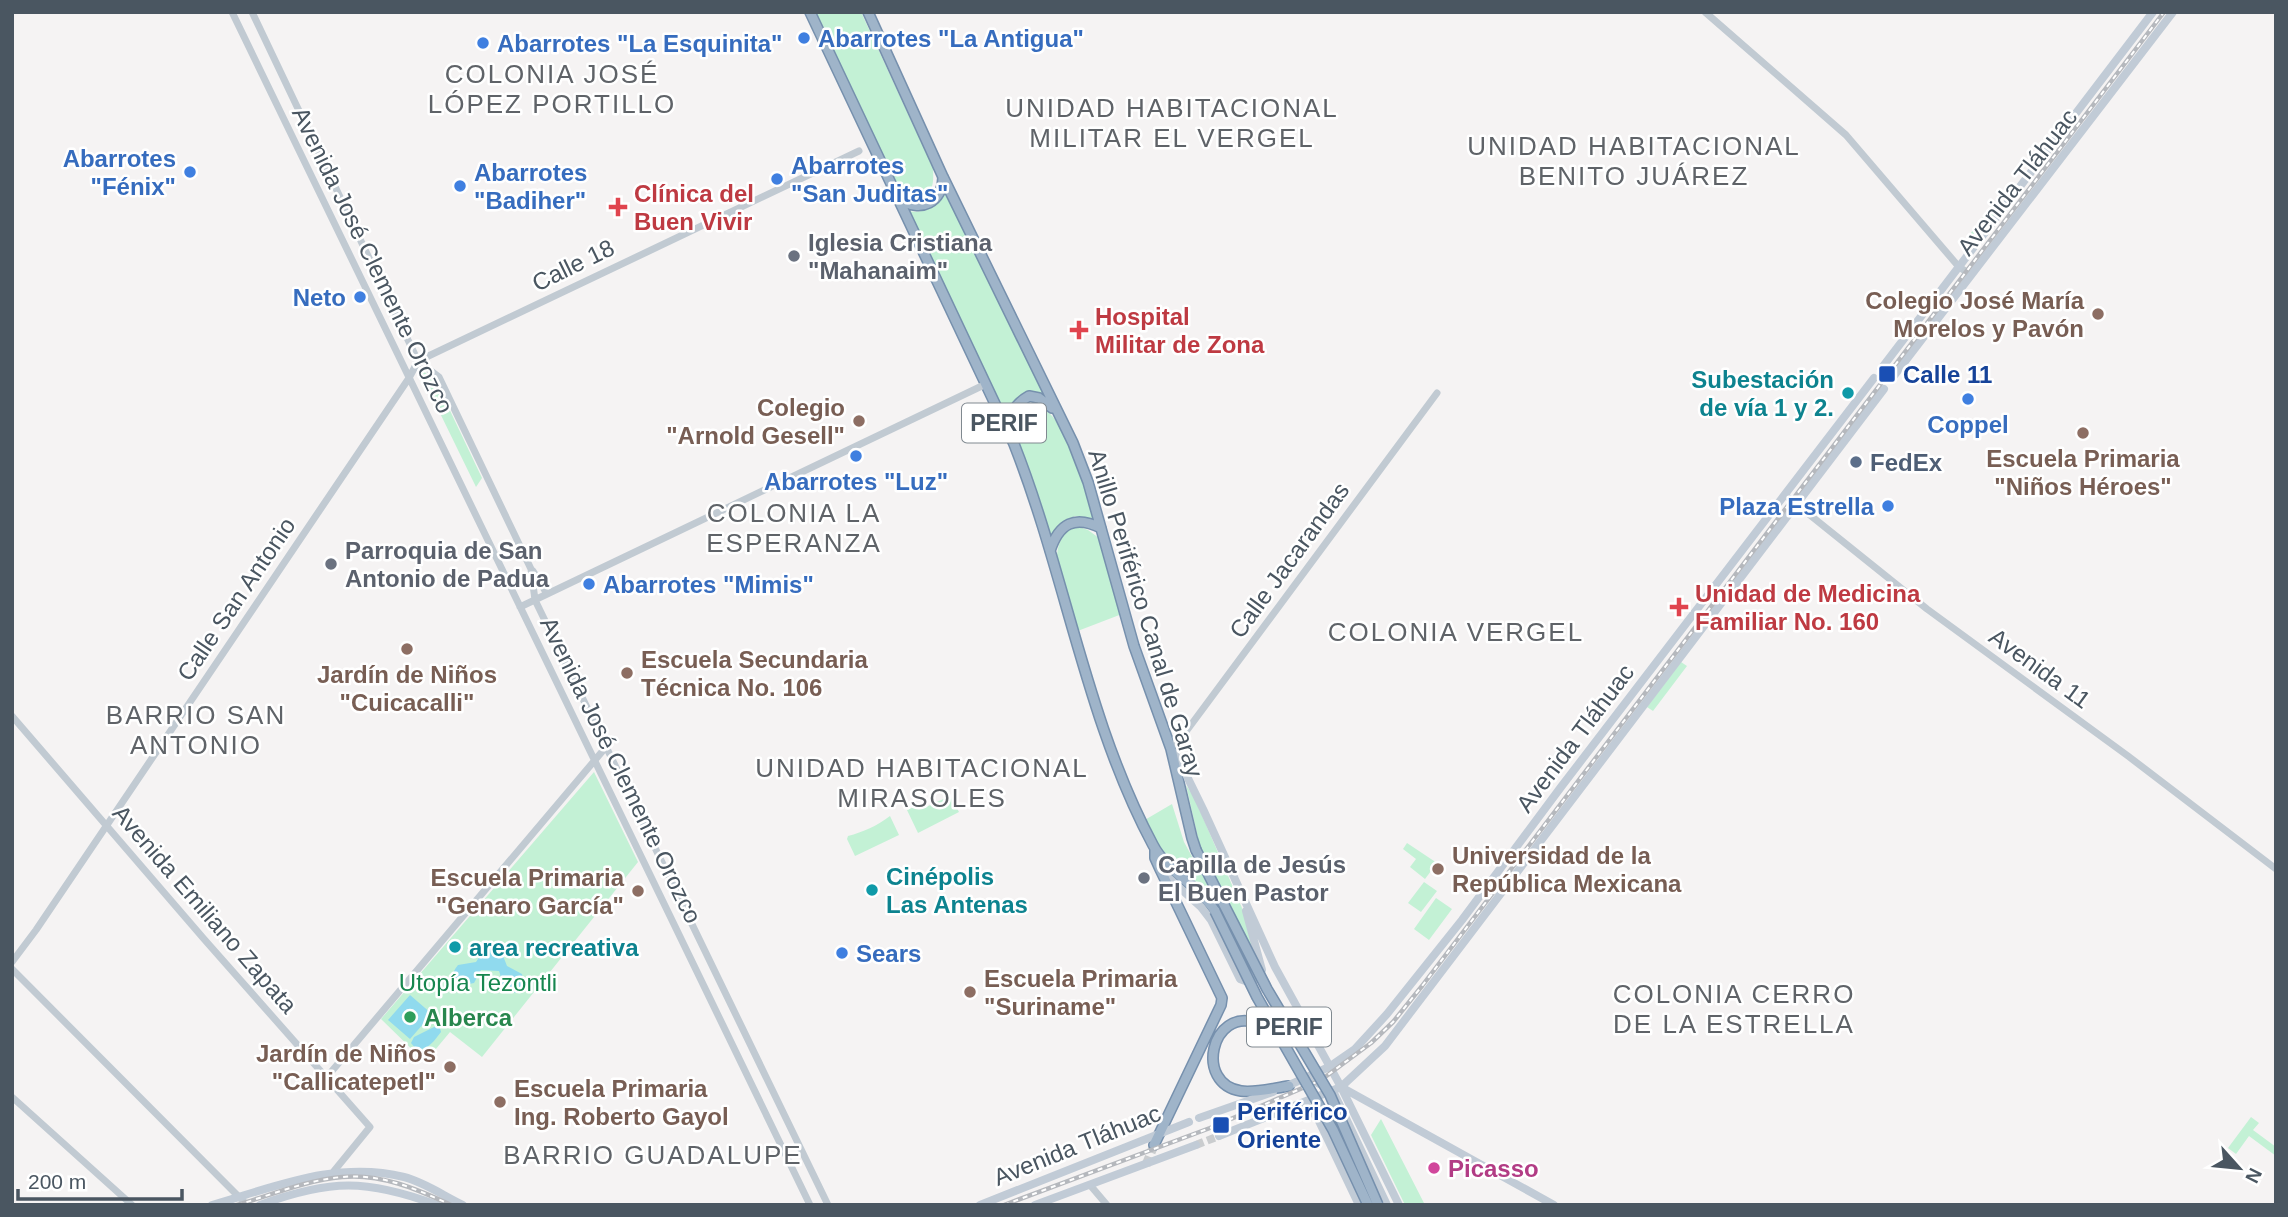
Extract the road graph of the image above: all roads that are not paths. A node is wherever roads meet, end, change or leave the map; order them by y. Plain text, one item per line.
1 (232, 12) edge
2 (252, 12) edge
3 (810, 12) edge
4 (868, 12) edge
5 (1705, 12) edge
6 (2154, 12) edge
7 (2173, 12) edge
8 (859, 151) dead end
9 (320, 155) junction
10 (304, 162) junction
11 (943, 177) junction
12 (895, 192) junction
13 (361, 240) junction
14 (346, 247) junction
15 (1959, 267) junction
16 (1970, 274) junction
17 (418, 360) junction
18 (1881, 369) dead end
19 (1893, 377) dead end
20 (409, 378) junction
21 (1874, 378) dead end
22 (986, 384) junction
23 (1884, 389) dead end
24 (1437, 393) dead end
25 (1060, 417) junction
26 (1014, 444) junction
27 (1784, 495) junction
28 (1796, 504) junction
29 (1101, 528) junction
30 (1050, 552) junction
31 (531, 569) junction
32 (547, 594) junction
33 (535, 600) junction
34 (520, 607) junction
35 (12, 716) edge
36 (606, 747) junction
37 (1170, 748) junction
38 (595, 760) junction
39 (106, 825) junction
40 (1155, 849) junction
41 (1160, 869) junction
42 (2276, 869) edge
43 (1240, 887) junction
44 (692, 924) junction
45 (678, 931) junction
46 (12, 962) edge
47 (711, 963) junction
48 (12, 969) edge
49 (696, 970) junction
50 (729, 1001) junction
51 (715, 1008) junction
52 (1276, 1032) junction
53 (746, 1036) junction
54 (732, 1044) junction
55 (1329, 1067) junction
56 (326, 1077) junction
57 (1308, 1078) junction
58 (1289, 1086) junction
59 (1337, 1089) junction
60 (12, 1097) edge
61 (1305, 1103) junction
62 (1199, 1118) dead end
63 (1189, 1122) dead end
64 (1352, 1131) junction
65 (1160, 1133) junction
66 (1219, 1136) tunnel mouth
67 (1328, 1140) junction
68 (1154, 1144) tunnel mouth
69 (1196, 1145) tunnel mouth
70 (809, 1166) junction
71 (334, 1171) junction
72 (794, 1172) junction
73 (1090, 1185) junction
74 (240, 1197) junction
75 (132, 1205) edge
76 (212, 1205) edge
77 (247, 1205) edge
78 (260, 1205) edge
79 (437, 1205) edge
80 (463, 1205) edge
81 (810, 1205) edge
82 (828, 1205) edge
83 (980, 1205) edge
84 (1035, 1205) edge
85 (1107, 1205) edge
86 (1359, 1205) edge
87 (1368, 1205) edge
88 (1378, 1205) edge
89 (1387, 1205) edge
90 (1399, 1205) edge
91 (1553, 1205) edge

1 - 10 street, Avenida José Clemente Orozco
2 - 9 street, Avenida José Clemente Orozco
3 - 12 highway, PERIF
4 - 11 highway, Anillo Periférico Canal de Garay / PERIF
5 - 15 street
6 - 15 main road, Avenida Tláhuac
7 - 16 main road, Avenida Tláhuac
8 - 17 street, Calle 18
9 - 10 street
9 - 13 street, Avenida José Clemente Orozco
10 - 14 street, Avenida José Clemente Orozco
11 - 12 highway
11 - 25 highway, Anillo Periférico Canal de Garay / PERIF
12 - 22 highway, PERIF
13 - 14 street
13 - 17 street, Avenida José Clemente Orozco
14 - 20 street, Avenida José Clemente Orozco
15 - 16 street
15 - 18 main road, Avenida Tláhuac
16 - 19 main road, Avenida Tláhuac
17 - 20 street, Calle San Antonio
17 - 31 street, Avenida José Clemente Orozco
20 - 34 street, Avenida José Clemente Orozco
20 - 39 street, Calle San Antonio
21 - 27 main road, Avenida Tláhuac
22 - 26 highway, PERIF
22 - 32 street
23 - 28 main road, Avenida Tláhuac
24 - 37 street, Calle Jacarandas
25 - 26 highway
25 - 29 highway, Anillo Periférico Canal de Garay / PERIF
26 - 30 highway, PERIF
27 - 28 street, Avenida 11
27 - 55 main road, Avenida Tláhuac
28 - 42 street, Avenida 11
28 - 59 main road, Avenida Tláhuac
29 - 30 highway
29 - 37 highway, Anillo Periférico Canal de Garay / PERIF
30 - 40 highway, PERIF
31 - 32 street
31 - 33 street, Avenida José Clemente Orozco
32 - 33 street
33 - 34 street
33 - 36 street, Avenida José Clemente Orozco
34 - 38 street, Avenida José Clemente Orozco
35 - 39 street, Avenida Emiliano Zapata
36 - 38 street
36 - 44 street, Avenida José Clemente Orozco
37 - 43 main road
37 - 88 highway, Anillo Periférico Canal de Garay / PERIF, bridge
38 - 45 street, Avenida José Clemente Orozco
38 - 56 street
39 - 46 street, Calle San Antonio
39 - 56 street, Avenida Emiliano Zapata
40 - 41 highway
40 - 52 highway, PERIF, bridge
41 - 43 main road
41 - 65 highway
43 - 55 main road
44 - 45 street
44 - 47 street, Avenida José Clemente Orozco
45 - 49 street, Avenida José Clemente Orozco
47 - 49 street
47 - 50 street, Avenida José Clemente Orozco
48 - 74 street
49 - 51 street, Avenida José Clemente Orozco
50 - 51 street
50 - 53 street, Avenida José Clemente Orozco
51 - 54 street, Avenida José Clemente Orozco
52 - 58 highway
52 - 87 highway, PERIF, bridge
53 - 54 street
53 - 70 street, Avenida José Clemente Orozco
54 - 72 street, Avenida José Clemente Orozco
55 - 57 main road, Avenida Tláhuac
55 - 59 main road
56 - 71 street, Avenida Emiliano Zapata
57 - 58 main road, Avenida Tláhuac
57 - 59 main road
58 - 62 main road, Avenida Tláhuac
59 - 61 main road, Avenida Tláhuac
59 - 64 main road
59 - 90 main road
59 - 91 main road
60 - 75 street
61 - 66 main road, Avenida Tláhuac
61 - 67 main road
63 - 65 main road, Avenida Tláhuac
64 - 67 main road
64 - 89 main road
65 - 68 highway
65 - 83 main road, Avenida Tláhuac
67 - 86 main road
69 - 73 main road, Avenida Tláhuac
70 - 72 street
70 - 82 street, Avenida José Clemente Orozco
71 - 74 main road
71 - 80 main road
72 - 81 street, Avenida José Clemente Orozco
73 - 84 main road, Avenida Tláhuac
73 - 85 street
74 - 76 main road
74 - 77 street
78 - 79 main road

